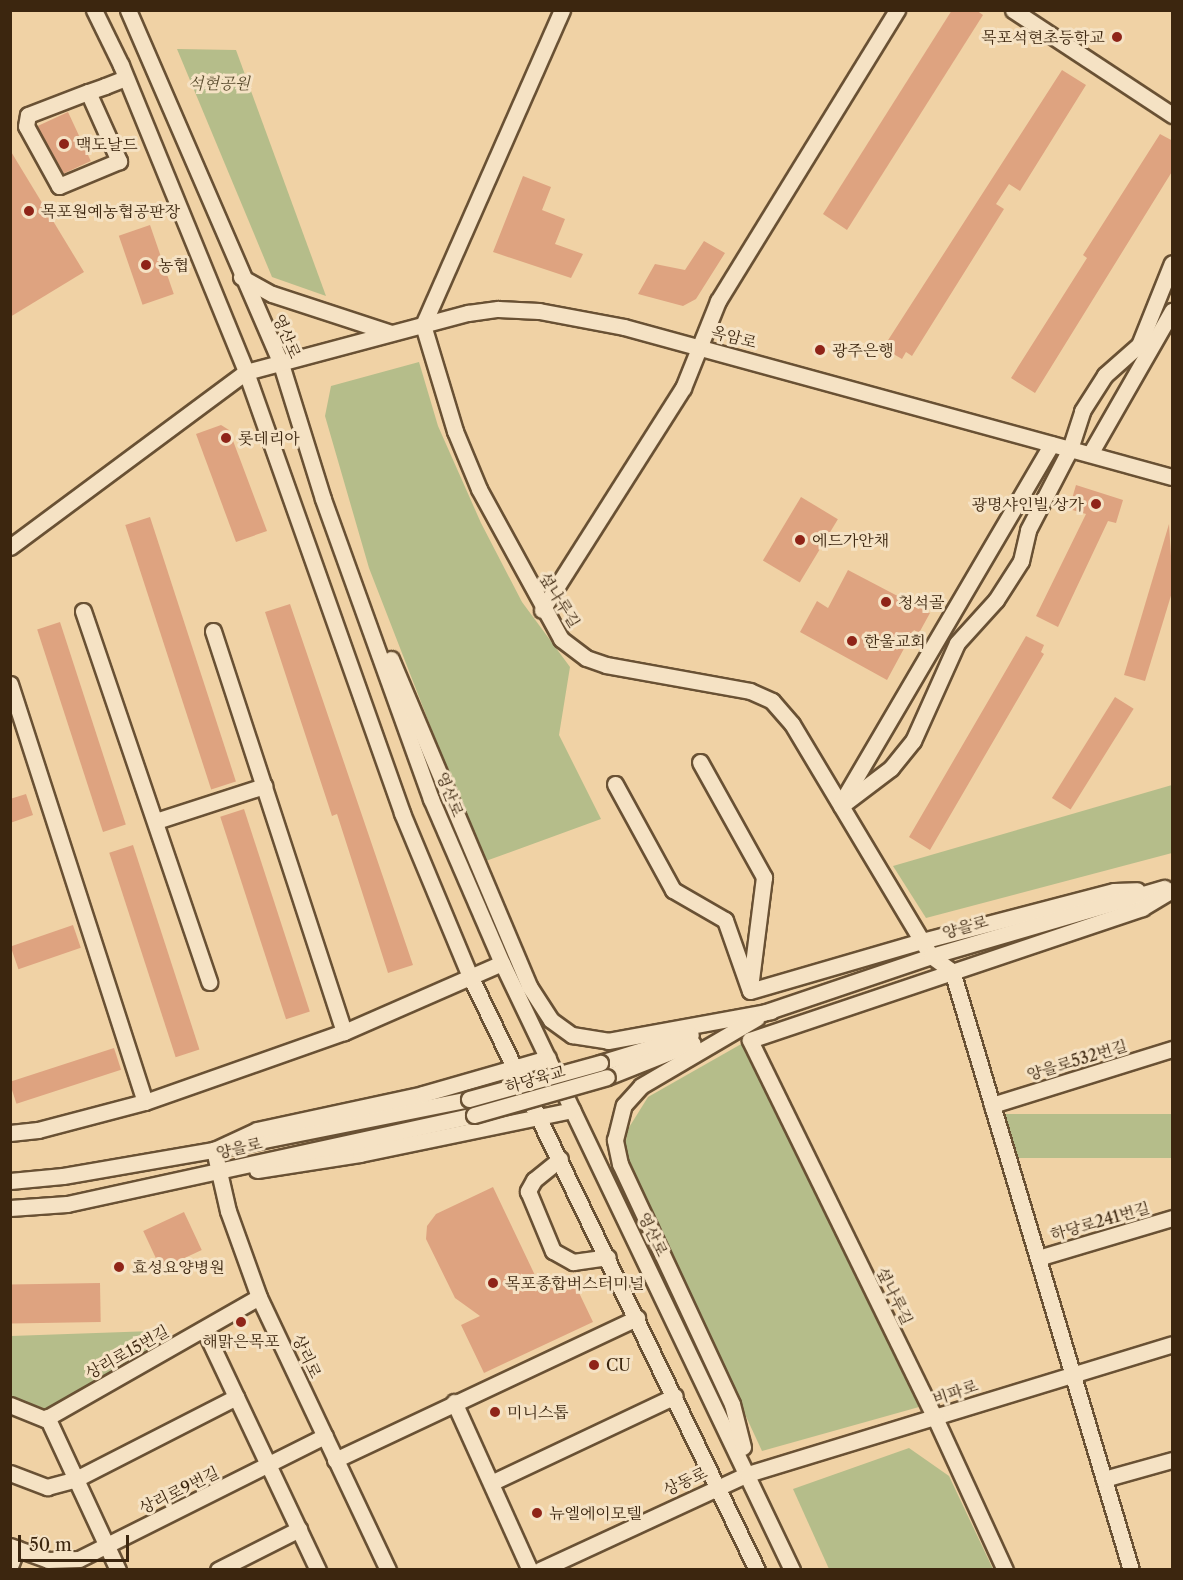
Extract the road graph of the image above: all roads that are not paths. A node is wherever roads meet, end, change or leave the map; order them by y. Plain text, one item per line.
1 (94, 10) edge
2 (128, 10) edge
3 (562, 10) edge
4 (897, 10) edge
5 (1013, 10) edge
6 (126, 78) junction
7 (88, 92) junction
8 (1173, 115) edge
9 (1173, 264) edge
10 (241, 277) junction
11 (1173, 311) edge
12 (423, 325) junction
13 (391, 333) junction
14 (698, 346) junction
15 (281, 364) junction
16 (246, 372) junction
17 (1052, 444) junction
18 (1070, 449) junction
19 (1090, 454) junction
20 (1173, 477) edge
21 (323, 499) junction
22 (10, 547) edge
23 (542, 610) junction
24 (82, 611) dead end
25 (213, 631) dead end
26 (10, 684) edge
27 (700, 762) dead end
28 (615, 784) dead end
29 (264, 786) junction
30 (841, 805) junction
31 (156, 821) junction
32 (1169, 888) edge
33 (922, 941) junction
34 (931, 956) junction
35 (502, 963) junction
36 (952, 971) junction
37 (470, 976) junction
38 (209, 982) dead end
39 (750, 991) junction
40 (771, 1011) junction
41 (344, 1032) junction
42 (1173, 1049) edge
43 (548, 1058) junction
44 (600, 1062) joint
45 (515, 1067) junction
46 (607, 1077) joint
47 (470, 1099) joint
48 (145, 1102) junction
49 (992, 1105) junction
50 (573, 1110) junction
51 (474, 1115) joint
52 (540, 1119) junction
53 (10, 1133) edge
54 (214, 1150) junction
55 (560, 1158) junction
56 (218, 1171) junction
57 (10, 1181) edge
58 (10, 1208) edge
59 (1173, 1218) edge
60 (608, 1257) junction
61 (1038, 1258) junction
62 (259, 1297) junction
63 (637, 1318) junction
64 (204, 1329) junction
65 (1173, 1344) edge
66 (1072, 1374) junction
67 (675, 1396) junction
68 (236, 1397) junction
69 (454, 1402) junction
70 (10, 1405) edge
71 (47, 1418) junction
72 (935, 1418) junction
73 (325, 1436) junction
74 (335, 1460) junction
75 (1173, 1460) edge
76 (269, 1466) junction
77 (10, 1473) edge
78 (748, 1473) junction
79 (76, 1479) junction
80 (1104, 1479) junction
81 (493, 1482) junction
82 (718, 1485) junction
83 (299, 1529) junction
84 (107, 1546) junction
85 (14, 1547) edge
86 (10, 1566) edge
87 (118, 1569) edge
88 (218, 1569) edge
89 (318, 1569) edge
90 (386, 1569) edge
91 (530, 1569) edge
92 (540, 1569) edge
93 (757, 1569) edge
94 (792, 1569) edge
95 (1005, 1569) edge
96 (1131, 1569) edge

1 - 6 street
2 - 10 street, 영산로
3 - 12 street
4 - 14 street
5 - 8 street
6 - 7 street
6 - 16 street
7 - 7 street
9 - 18 street
10 - 13 street
10 - 15 street, 영산로
11 - 19 street
12 - 13 street, 옥암로
12 - 14 street, 옥암로
12 - 23 street, 섶나루길
13 - 15 street, 옥암로
14 - 17 street, 옥암로
14 - 23 street
15 - 16 street, 옥암로
15 - 21 street, 영산로
16 - 22 street
16 - 37 street
17 - 18 street, 옥암로
17 - 30 street
18 - 19 street, 옥암로
18 - 30 street
19 - 20 street, 옥암로
21 - 35 street, 영산로
21 - 40 street
23 - 30 street, 섶나루길
24 - 31 street
25 - 29 street
26 - 48 street
27 - 39 street
28 - 39 street
29 - 31 street
29 - 41 street
30 - 33 street, 섶나루길
31 - 38 street
32 - 33 street
32 - 34 street, 양을로
32 - 36 street
33 - 34 street, 섶나루길
33 - 39 street
34 - 36 street
34 - 40 street, 양을로
35 - 37 street
35 - 43 street, 영산로
36 - 49 street
36 - 72 street, 섶나루길
37 - 41 street
37 - 45 street
40 - 44 street, 양을로
40 - 46 street, 양을로
40 - 78 street
41 - 48 street
42 - 49 street, 양을로532번길
43 - 45 street
43 - 50 street, 영산로
44 - 47 street, 하당육교, bridge
45 - 52 street
45 - 54 street
46 - 51 street, 하당육교, bridge
47 - 54 street, 양을로
48 - 53 street
49 - 61 street
50 - 52 street
50 - 78 street, 영산로
51 - 56 street, 양을로
52 - 55 street
52 - 56 street
54 - 56 street, 상리로
54 - 57 street, 양을로
55 - 60 street
55 - 60 street
56 - 58 street, 양을로
56 - 62 street, 상리로
59 - 61 street, 하당로241번길
60 - 63 street
61 - 66 street
62 - 64 street, 상리로15번길
62 - 73 street, 상리로
63 - 67 street
63 - 69 street
64 - 68 street
64 - 71 street, 상리로15번길
65 - 66 street, 비파로
66 - 72 street, 비파로
66 - 80 street
67 - 81 street
67 - 82 street
68 - 76 street
68 - 79 street
69 - 74 street
69 - 81 street
70 - 71 street
71 - 79 street
72 - 78 street, 비파로
72 - 95 street, 섶나루길
73 - 74 street, 상리로
73 - 76 street, 상리로9번길
74 - 90 street, 상리로
75 - 80 street
76 - 83 street
76 - 84 street, 상리로9번길
77 - 79 street
78 - 82 street, 상동로
78 - 94 street, 영산로
79 - 84 street
80 - 96 street
81 - 91 street
82 - 92 street, 상동로
82 - 93 street
83 - 88 street
83 - 89 street
84 - 85 street, 상리로9번길
84 - 87 street
85 - 86 street

